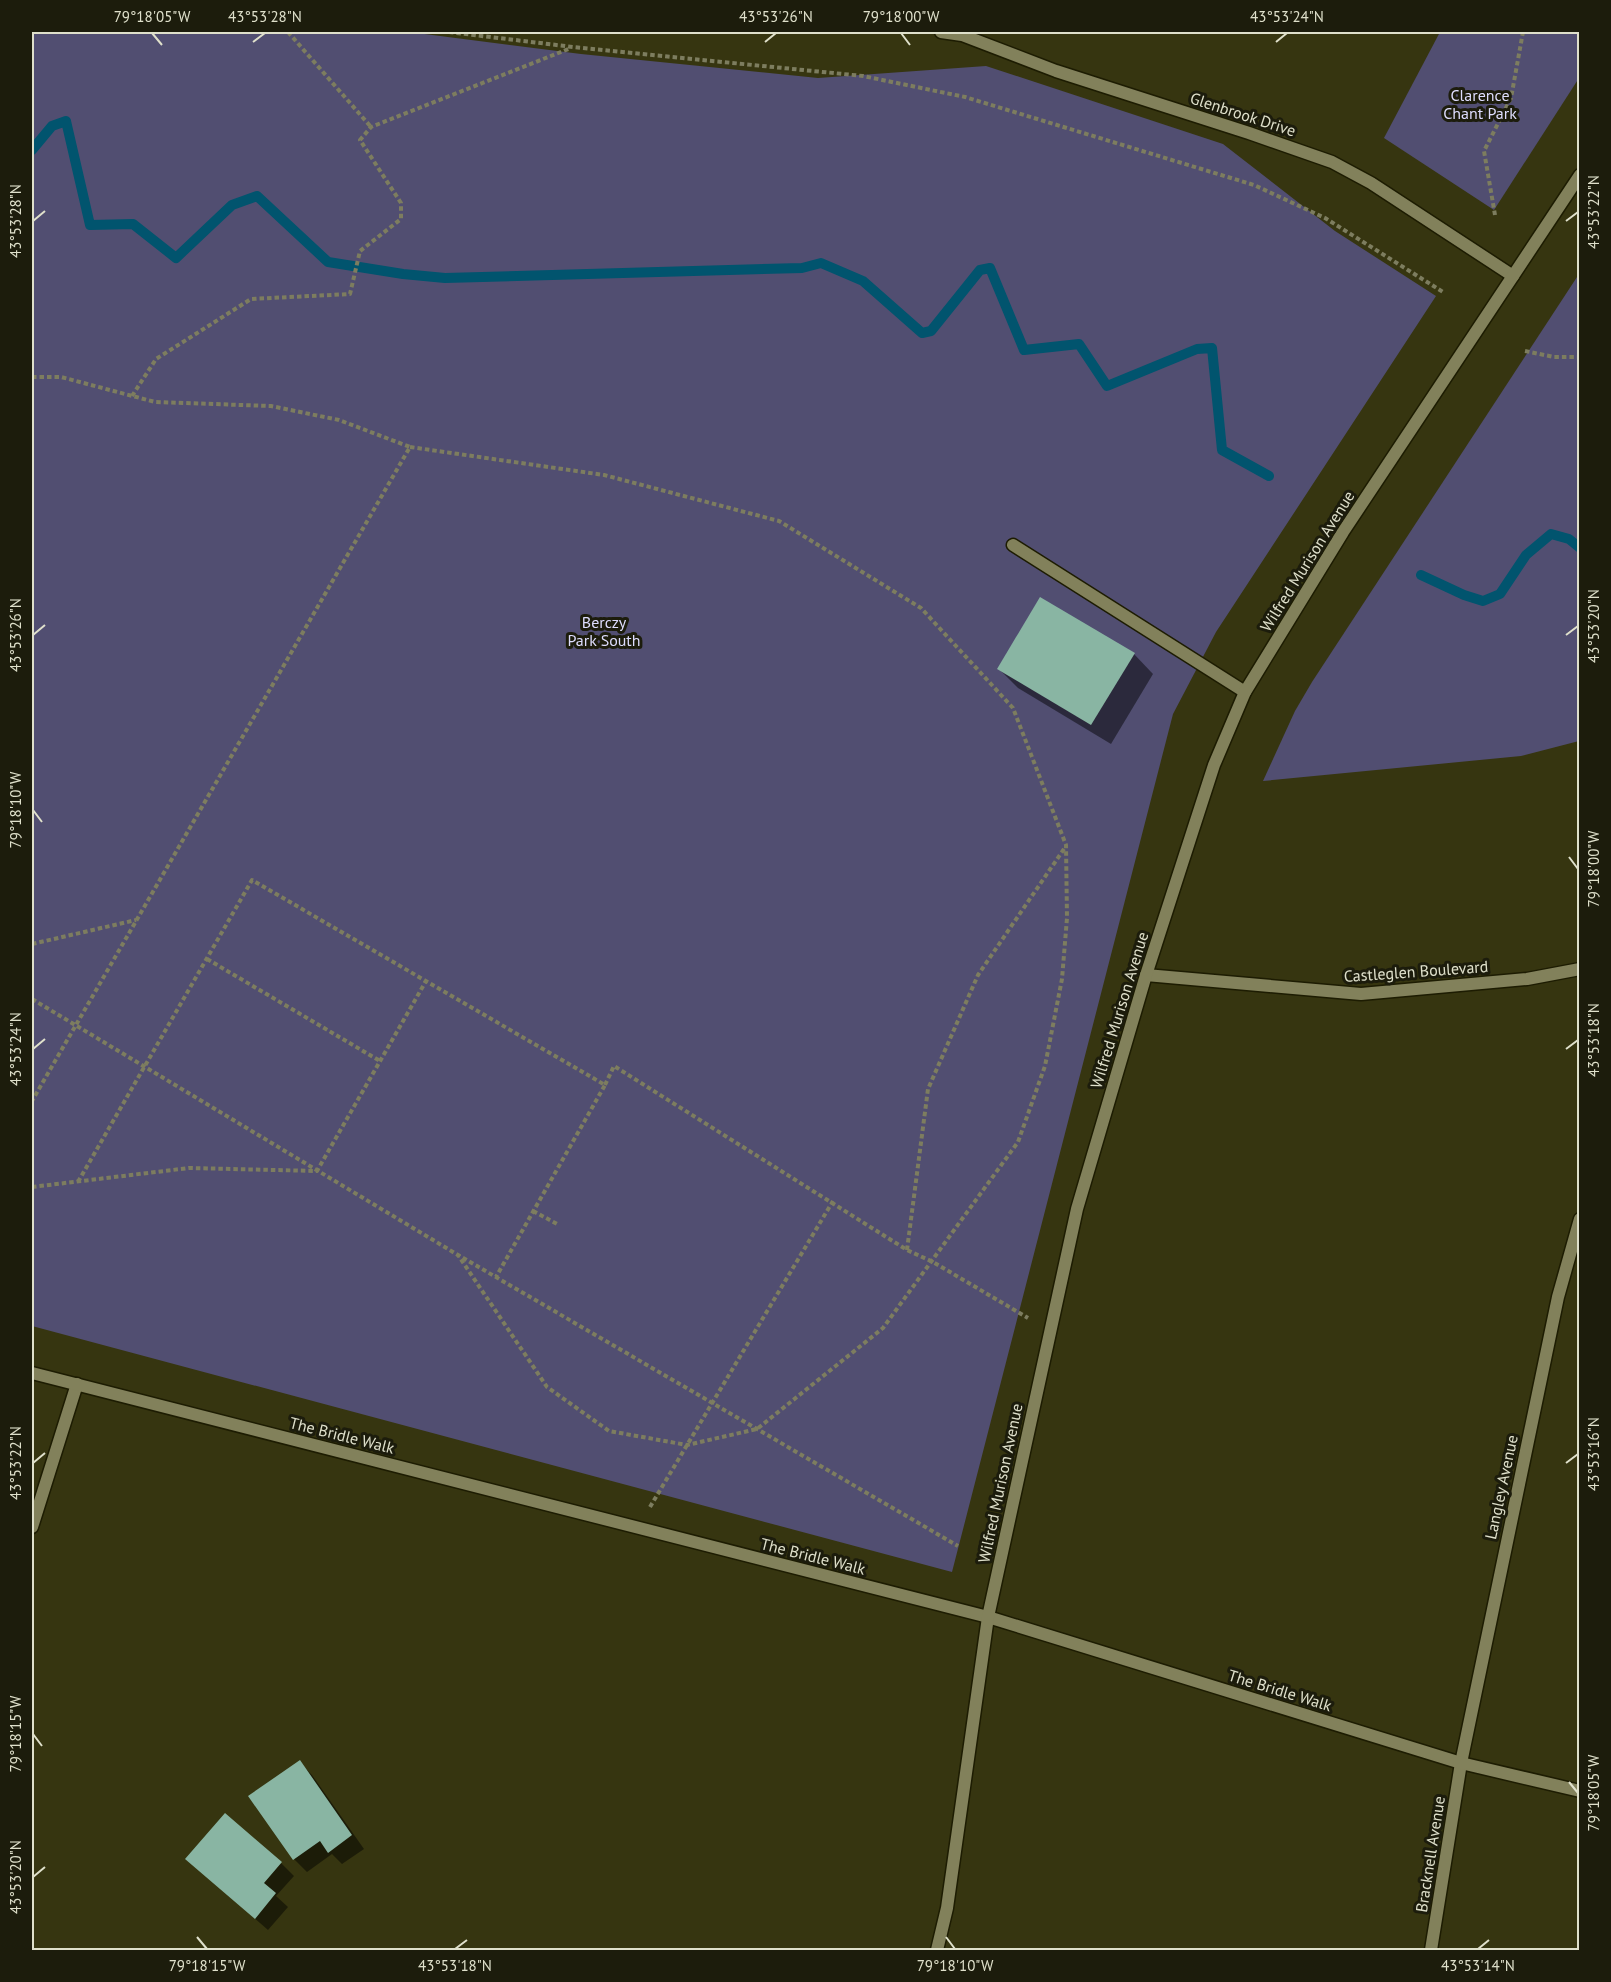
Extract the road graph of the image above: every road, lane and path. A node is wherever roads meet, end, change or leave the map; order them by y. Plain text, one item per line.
1 (288, 32) edge
2 (449, 32) edge
3 (941, 32) edge
4 (1523, 32) edge
5 (573, 47) junction
6 (371, 127) junction
7 (1580, 175) edge
8 (1495, 215) dead end
9 (1513, 276) junction
10 (1443, 292) dead end
11 (1525, 351) dead end
12 (1580, 357) edge
13 (32, 377) edge
14 (132, 396) junction
15 (410, 447) junction
16 (1013, 545) dead end
17 (1245, 692) junction
18 (1066, 845) junction
19 (136, 920) junction
20 (32, 944) edge
21 (207, 958) junction
22 (1580, 969) edge
23 (1146, 975) junction
24 (426, 981) junction
25 (32, 999) edge
26 (75, 1024) junction
27 (380, 1061) junction
28 (144, 1066) junction
29 (604, 1084) junction
30 (32, 1101) edge
31 (317, 1171) junction
32 (78, 1182) junction
33 (32, 1187) edge
34 (832, 1201) junction
35 (533, 1211) junction
36 (1580, 1219) edge
37 (558, 1225) dead end
38 (907, 1250) junction
39 (458, 1255) junction
40 (933, 1262) junction
41 (496, 1277) junction
42 (1050, 1332) junction
43 (32, 1373) edge
44 (77, 1384) junction
45 (712, 1403) junction
46 (757, 1429) junction
47 (687, 1445) junction
48 (32, 1527) edge
49 (638, 1528) junction
50 (958, 1546) dead end
51 (987, 1617) junction
52 (1461, 1763) junction
53 (1580, 1791) edge
54 (937, 1950) edge
55 (1431, 1950) edge

1 - 6 path
2 - 5 path
3 - 9 street, Glenbrook Drive
4 - 8 path
5 - 6 path
5 - 10 path
6 - 14 path
7 - 9 street, Wilfred Murison Avenue
9 - 17 street, Wilfred Murison Avenue
11 - 12 path
13 - 14 path
14 - 15 path
15 - 18 path
15 - 19 path
16 - 17 street
17 - 23 street, Wilfred Murison Avenue
18 - 38 path
18 - 40 path
19 - 20 path
19 - 26 path
21 - 24 path
21 - 27 path
21 - 28 path
22 - 23 street, Castleglen Boulevard
23 - 42 street, Wilfred Murison Avenue
24 - 27 path
24 - 29 path
25 - 26 path
26 - 28 path
26 - 30 path
27 - 31 path
28 - 31 path
28 - 32 path
29 - 34 path
29 - 35 path
31 - 32 path
31 - 39 path
32 - 33 path
34 - 38 path
34 - 45 path
35 - 37 path
35 - 41 path
36 - 52 street, Langley Avenue
38 - 40 path
39 - 41 path
39 - 47 path
40 - 42 path
40 - 46 path
41 - 45 path
42 - 51 street, Wilfred Murison Avenue
43 - 44 street, The Bridle Walk
44 - 48 street
44 - 49 street, The Bridle Walk
45 - 46 path
45 - 47 path
46 - 47 path
46 - 50 path
47 - 49 path
49 - 51 street, The Bridle Walk
51 - 52 street, The Bridle Walk
51 - 54 street, Wilfred Murison Avenue
52 - 53 street, The Bridle Walk
52 - 55 street, Bracknell Avenue

